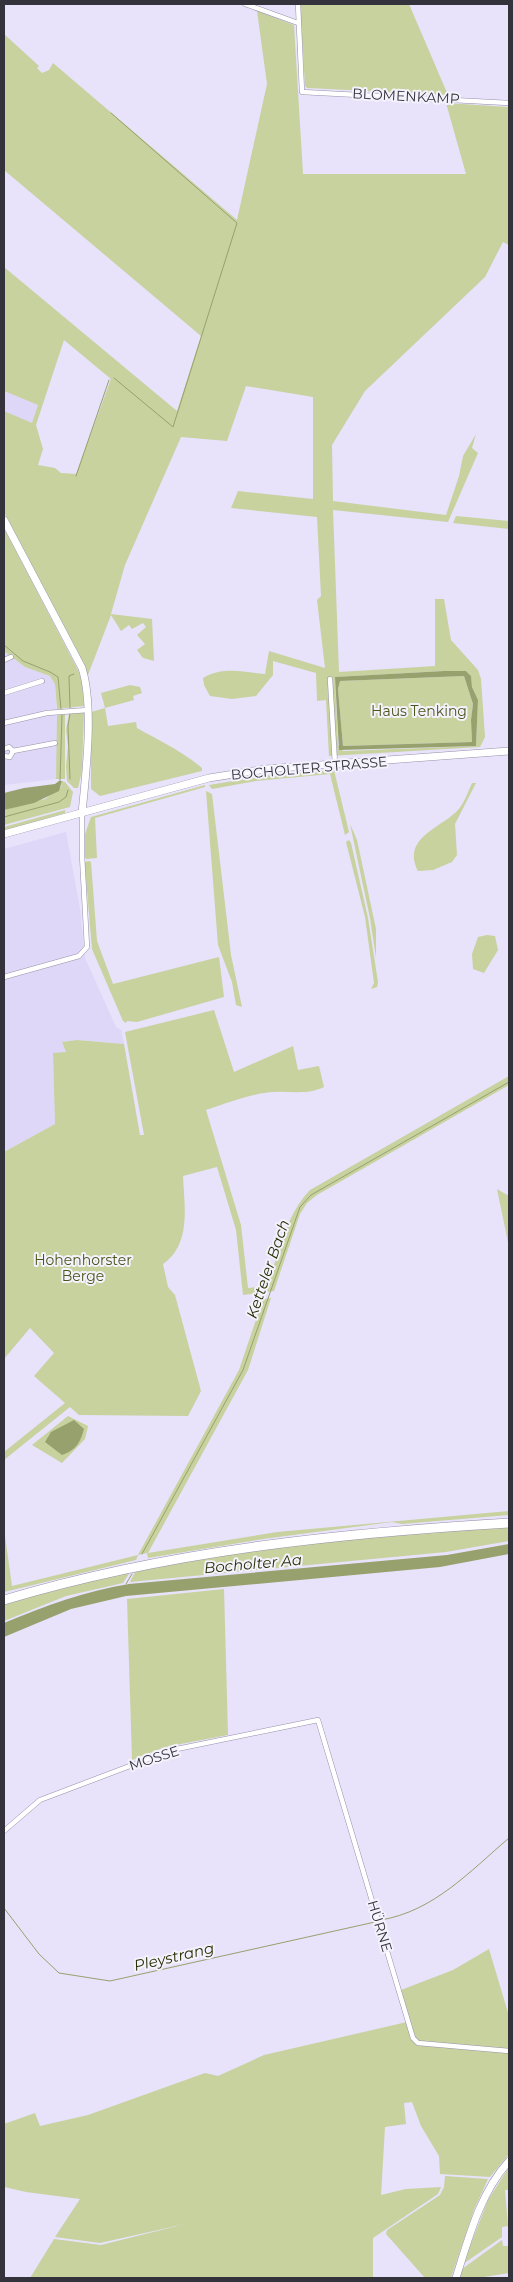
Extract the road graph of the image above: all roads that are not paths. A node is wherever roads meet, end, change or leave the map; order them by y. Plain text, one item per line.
1 (245, 4) edge
2 (298, 4) edge
3 (298, 23) junction
4 (509, 103) edge
5 (4, 520) edge
6 (11, 658) dead end
7 (4, 660) edge
8 (330, 679) dead end
9 (42, 681) dead end
10 (4, 693) edge
11 (88, 710) junction
12 (4, 723) edge
13 (54, 743) dead end
14 (4, 749) edge
15 (13, 751) junction
16 (509, 751) edge
17 (4, 756) edge
18 (335, 764) junction
19 (82, 813) junction
20 (4, 834) edge
21 (4, 976) edge
22 (509, 1521) edge
23 (4, 1598) edge
24 (318, 1720) joint
25 (4, 1831) edge
26 (509, 2051) edge
27 (509, 2161) edge
28 (456, 2278) edge

1 - 3 street
2 - 3 street
3 - 4 street, BLOMENKAMP
5 - 11 main road
6 - 7 street
8 - 18 street
9 - 10 street
11 - 12 street
11 - 19 main road
13 - 15 street
14 - 15 street
15 - 17 street
16 - 18 main road, BOCHOLTER STRASSE
18 - 19 main road, BOCHOLTER STRASSE
19 - 20 main road, BOCHOLTER STRASSE
19 - 21 street
22 - 23 highway
24 - 25 street, MOSSE
24 - 26 street, HÜRNE
27 - 28 main road

